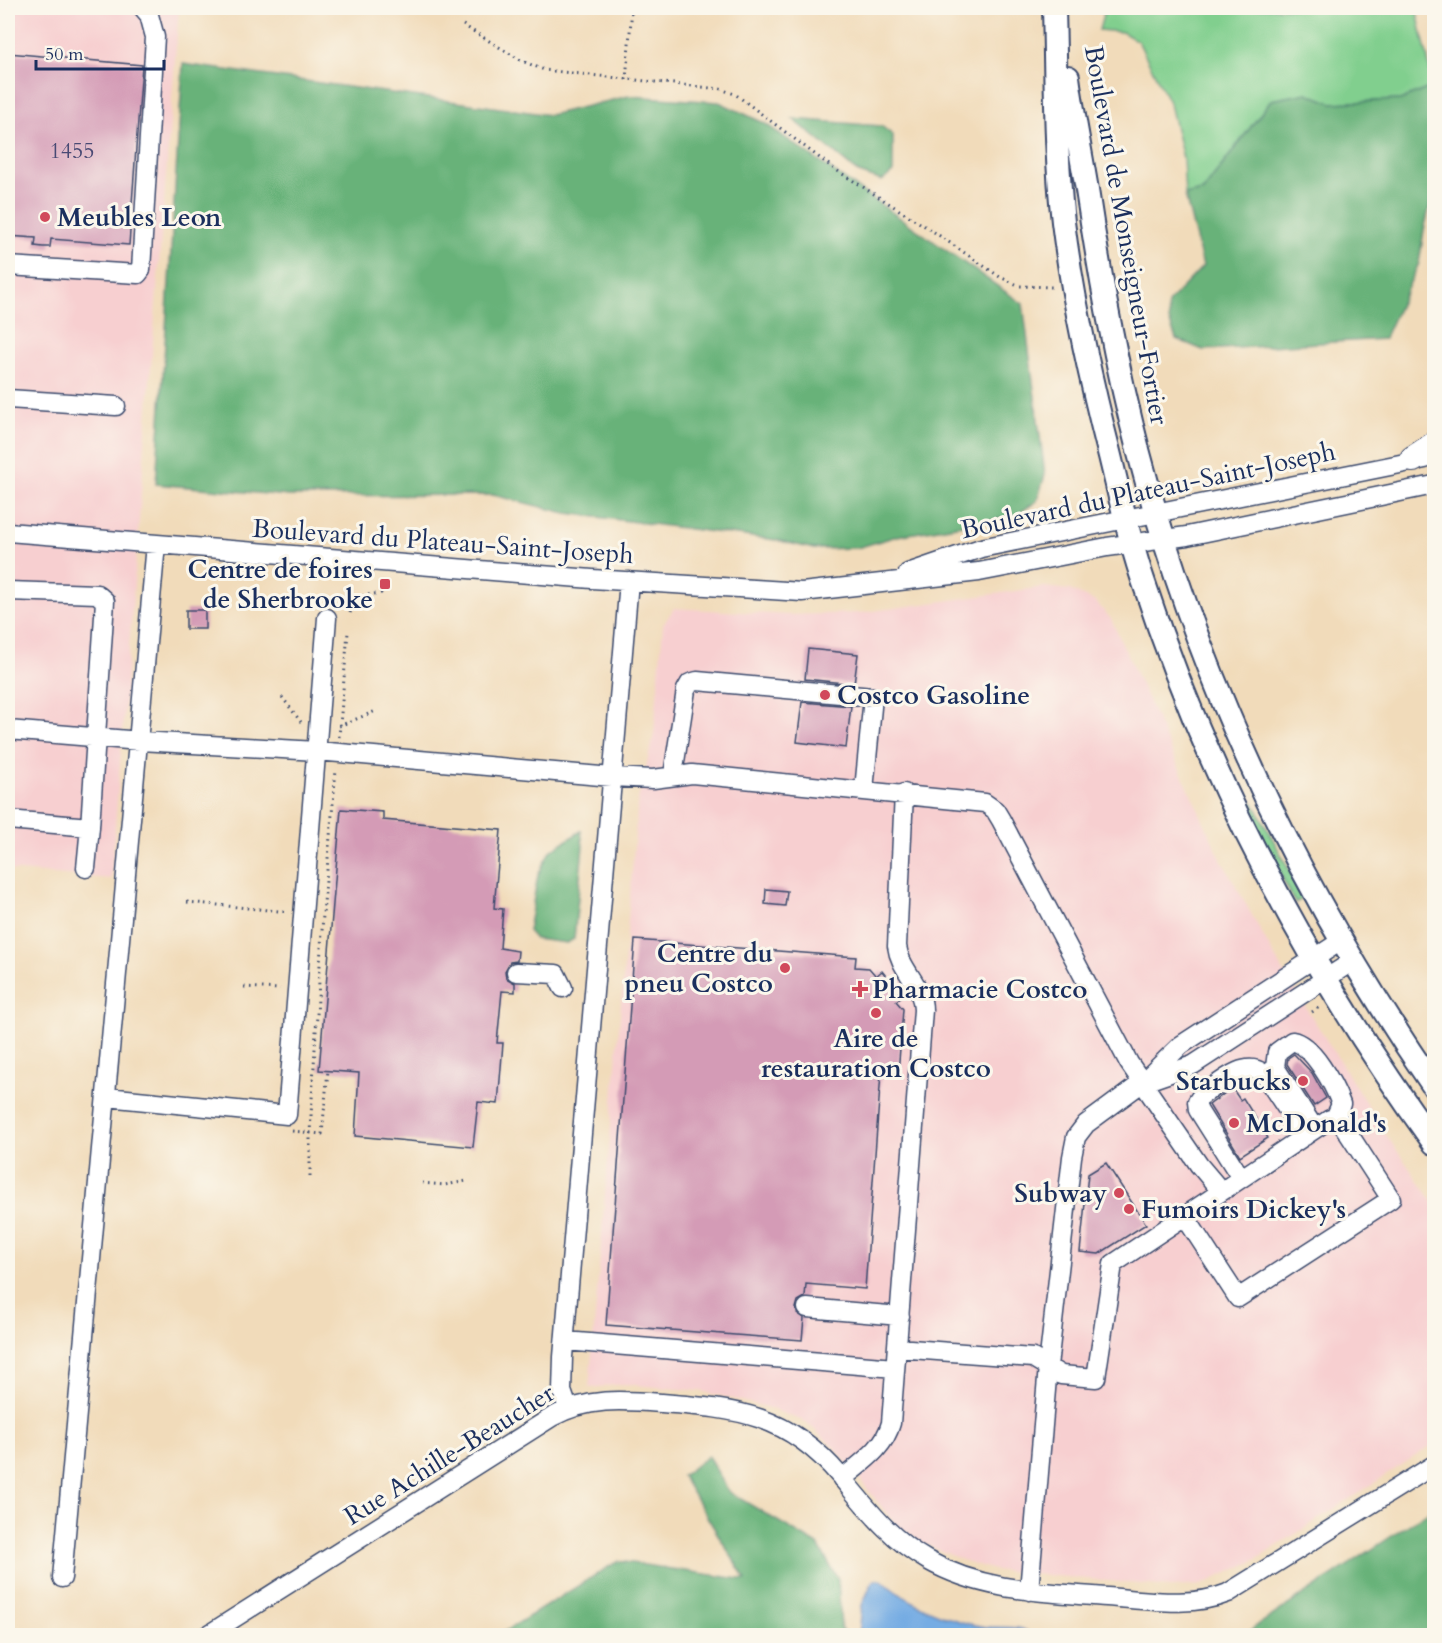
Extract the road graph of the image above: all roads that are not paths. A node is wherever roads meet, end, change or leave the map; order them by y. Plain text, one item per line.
1 (143, 8) edge
2 (1056, 8) edge
3 (8, 266) edge
4 (8, 399) edge
5 (116, 406) dead end
6 (1434, 445) edge
7 (1424, 459) edge
8 (1434, 485) edge
9 (1155, 512) junction
10 (1125, 518) junction
11 (8, 532) edge
12 (1164, 539) junction
13 (156, 544) junction
14 (1132, 544) junction
15 (629, 581) junction
16 (875, 585) junction
17 (8, 591) edge
18 (327, 618) dead end
19 (8, 730) edge
20 (95, 738) junction
21 (140, 741) junction
22 (317, 751) junction
23 (673, 775) junction
24 (612, 777) junction
25 (864, 790) junction
26 (904, 793) junction
27 (8, 820) edge
28 (90, 827) junction
29 (86, 868) dead end
30 (1341, 941) junction
31 (1313, 958) junction
32 (1353, 961) junction
33 (516, 972) dead end
34 (1325, 979) junction
35 (563, 988) dead end
36 (1143, 1082) junction
37 (1434, 1087) edge
38 (107, 1097) junction
39 (1335, 1118) junction
40 (1310, 1133) junction
41 (1434, 1143) edge
42 (1241, 1178) junction
43 (1221, 1191) junction
44 (1184, 1215) junction
45 (807, 1308) dead end
46 (900, 1316) junction
47 (565, 1341) junction
48 (897, 1348) junction
49 (1048, 1366) junction
50 (895, 1368) junction
51 (568, 1408) junction
52 (1434, 1465) edge
53 (842, 1479) junction
54 (62, 1578) dead end
55 (1029, 1591) junction
56 (206, 1635) edge

1 - 3 street
2 - 9 main road, Boulevard de Monseigneur-Fortier
2 - 10 main road, Boulevard de Monseigneur-Fortier
4 - 5 street
6 - 7 highway
7 - 9 street, Boulevard du Plateau-Saint-Joseph
8 - 12 street, Boulevard du Plateau-Saint-Joseph
9 - 10 street, Boulevard du Plateau-Saint-Joseph
9 - 12 main road, Boulevard de Monseigneur-Fortier
10 - 14 main road, Boulevard de Monseigneur-Fortier
10 - 16 street, Boulevard du Plateau-Saint-Joseph
11 - 13 street, Boulevard du Plateau-Saint-Joseph
12 - 14 street, Boulevard du Plateau-Saint-Joseph
12 - 30 main road, Boulevard de Monseigneur-Fortier
13 - 15 street, Boulevard du Plateau-Saint-Joseph
13 - 21 street
14 - 16 street, Boulevard du Plateau-Saint-Joseph
14 - 31 main road, Boulevard de Monseigneur-Fortier
15 - 16 street, Boulevard du Plateau-Saint-Joseph
15 - 24 street
17 - 20 street
18 - 22 street
19 - 20 street
20 - 21 street
20 - 28 street
21 - 22 street
21 - 38 street
22 - 24 street
22 - 38 street
23 - 24 street
23 - 25 street
23 - 25 street
24 - 47 street
25 - 26 street
26 - 36 street
26 - 46 street
27 - 28 street
28 - 29 street
30 - 31 street
30 - 32 main road, Boulevard de Monseigneur-Fortier
31 - 34 main road, Boulevard de Monseigneur-Fortier
31 - 36 street
32 - 34 street
32 - 37 main road, Boulevard de Monseigneur-Fortier
33 - 35 street
34 - 36 street
34 - 41 main road, Boulevard de Monseigneur-Fortier
36 - 43 street
36 - 49 street
38 - 54 street
39 - 40 street
39 - 40 street
39 - 44 street
40 - 42 street
40 - 42 street
42 - 43 street
43 - 44 street
44 - 49 street
45 - 46 street
46 - 48 street
47 - 50 street
47 - 51 street
48 - 49 street
48 - 50 street
49 - 55 street
50 - 53 street
51 - 53 street, Rue Achille-Beaucher
51 - 56 street, Rue Achille-Beaucher
52 - 55 street, Rue Achille-Beaucher
53 - 55 street, Rue Achille-Beaucher

